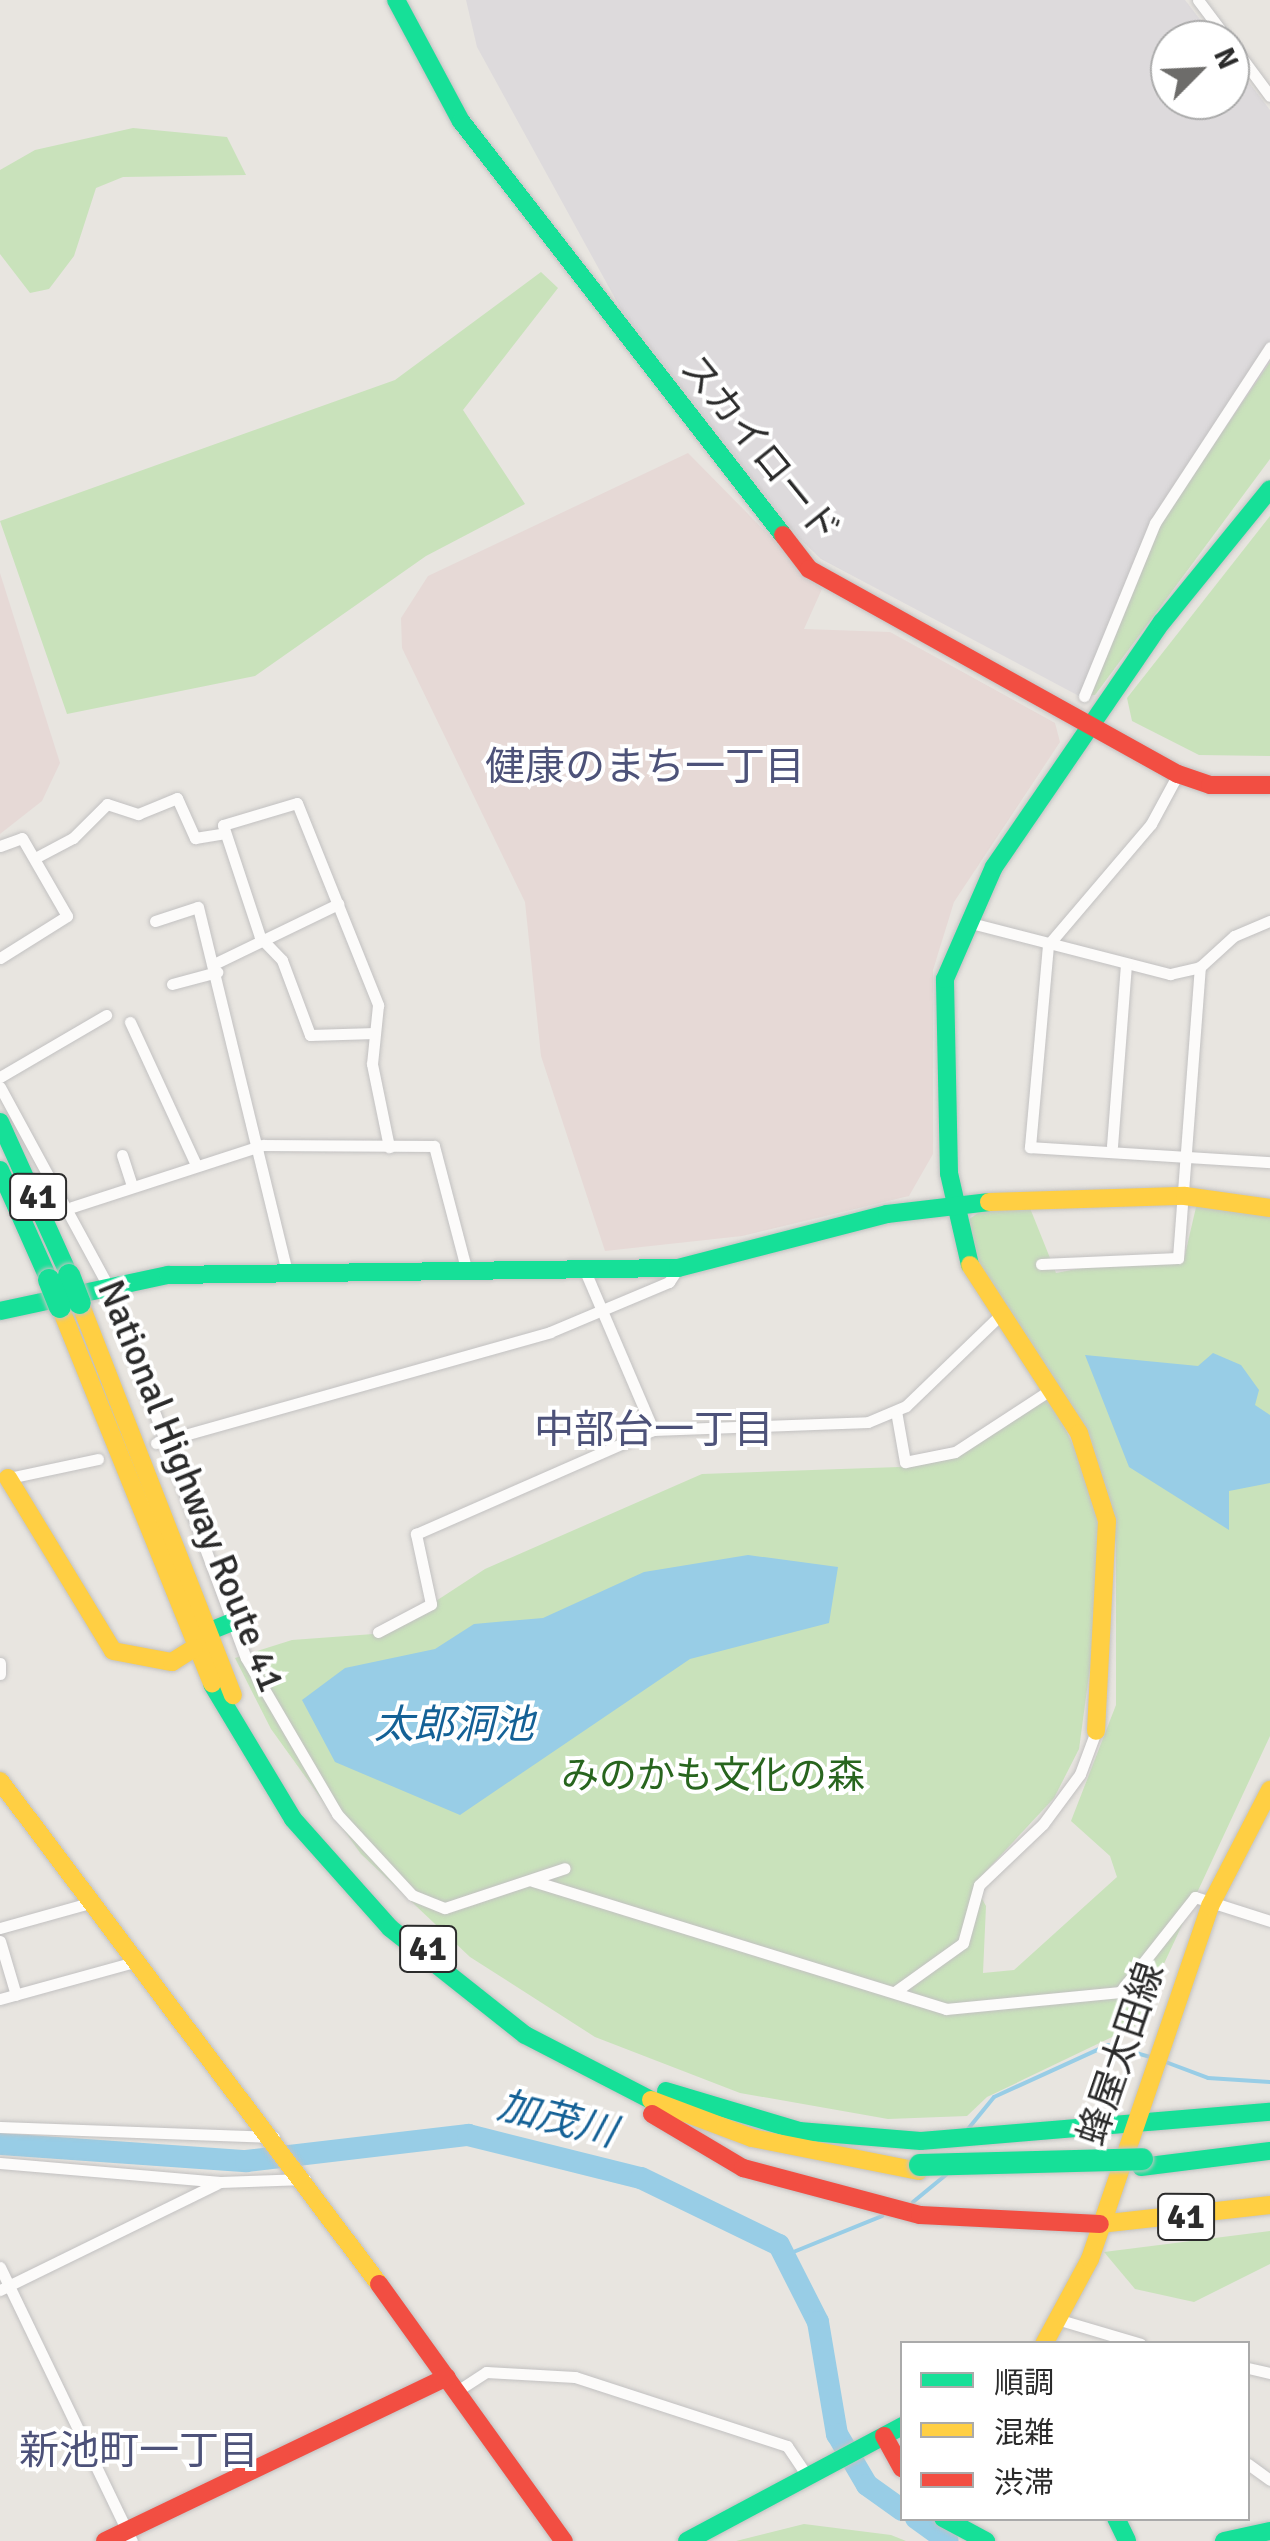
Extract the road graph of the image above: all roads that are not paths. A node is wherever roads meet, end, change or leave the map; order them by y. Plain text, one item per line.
1 (396, 0) edge
2 (1198, 0) edge
3 (1213, 20) edge
4 (1250, 69) edge
5 (1270, 96) edge
6 (1270, 347) edge
7 (1270, 489) edge
8 (1084, 696) dead end
9 (1091, 729) junction
10 (1178, 774) junction
11 (1270, 784) edge
12 (221, 834) junction
13 (0, 846) edge
14 (35, 858) junction
15 (338, 904) junction
16 (155, 921) dead end
17 (1270, 921) edge
18 (964, 922) junction
19 (266, 942) junction
20 (1048, 945) junction
21 (1, 956) edge
22 (1126, 965) junction
23 (1200, 967) junction
24 (216, 968) junction
25 (172, 984) dead end
26 (106, 1015) dead end
27 (130, 1022) dead end
28 (375, 1032) junction
29 (0, 1077) edge
30 (0, 1087) edge
31 (0, 1122) edge
32 (262, 1145) junction
33 (1112, 1146) junction
34 (389, 1147) junction
35 (1270, 1150) edge
36 (1189, 1153) junction
37 (122, 1155) dead end
38 (35, 1161) junction
39 (1270, 1162) edge
40 (196, 1164) junction
41 (0, 1170) edge
42 (132, 1186) junction
43 (1185, 1196) junction
44 (72, 1206) junction
45 (951, 1207) junction
46 (1270, 1208) edge
47 (1041, 1264) dead end
48 (678, 1268) junction
49 (586, 1271) junction
50 (287, 1272) junction
51 (467, 1272) junction
52 (59, 1278) junction
53 (106, 1282) junction
54 (0, 1311) edge
55 (600, 1313) junction
56 (996, 1318) junction
57 (1053, 1388) junction
58 (896, 1411) junction
59 (654, 1430) junction
60 (161, 1441) junction
61 (98, 1459) dead end
62 (4, 1479) edge
63 (232, 1622) junction
64 (378, 1632) dead end
65 (199, 1641) junction
66 (0, 1664) edge
67 (0, 1674) edge
68 (1096, 1731) joint
69 (0, 1781) edge
70 (1270, 1790) edge
71 (565, 1868) dead end
72 (533, 1880) junction
73 (93, 1902) junction
74 (1210, 1906) junction
75 (1270, 1921) edge
76 (0, 1928) edge
77 (0, 1940) edge
78 (138, 1961) junction
79 (896, 1992) junction
80 (16, 1995) junction
81 (0, 1999) edge
82 (560, 2046) junction
83 (584, 2070) junction
84 (1270, 2112) edge
85 (1133, 2124) junction
86 (0, 2127) edge
87 (274, 2137) junction
88 (1270, 2147) edge
89 (0, 2163) edge
90 (919, 2168) junction
91 (305, 2179) junction
92 (220, 2182) junction
93 (1270, 2205) edge
94 (1101, 2225) junction
95 (0, 2267) edge
96 (5, 2288) edge
97 (1060, 2320) junction
98 (1046, 2341) edge
99 (1130, 2341) edge
100 (452, 2384) junction
101 (890, 2433) edge
102 (900, 2462) edge
103 (808, 2477) junction
104 (948, 2521) edge
105 (1270, 2532) edge
106 (130, 2536) edge
107 (105, 2541) edge
108 (564, 2541) edge
109 (687, 2541) edge
110 (986, 2541) edge
111 (1224, 2541) edge

1 - 9 main road, スカイロード
2 - 3 street
4 - 5 street
6 - 8 street
7 - 9 main road
9 - 10 main road, スカイロード
9 - 18 main road
10 - 11 main road, スカイロード
10 - 20 street
12 - 14 street
12 - 15 street
12 - 19 street
13 - 14 street
14 - 21 street
15 - 19 street
15 - 28 street
16 - 24 street
17 - 23 street
18 - 20 street
18 - 45 main road
19 - 24 street
19 - 28 street
20 - 22 street
20 - 33 street
22 - 23 street
22 - 33 street
23 - 36 street
24 - 25 street
24 - 32 street
26 - 29 street
27 - 40 street
28 - 34 street
30 - 38 street
31 - 38 main road, National Highway Route 41 / 41
32 - 34 street
32 - 40 street
32 - 50 street
33 - 36 street
34 - 51 street
35 - 39 street
36 - 39 street
36 - 43 street
37 - 42 street
38 - 44 street
38 - 52 main road, National Highway Route 41 / 41
40 - 42 street
41 - 52 main road, National Highway Route 41 / 41
42 - 44 street
43 - 45 main road
43 - 46 main road
43 - 47 street
44 - 53 street
45 - 48 main road
45 - 56 main road
48 - 49 main road
48 - 55 street
49 - 51 main road
49 - 55 street
50 - 51 main road
50 - 53 main road
52 - 65 main road, National Highway Route 41 / 41, bridge
53 - 54 main road
53 - 60 street
55 - 59 street
55 - 60 street
56 - 57 main road
56 - 58 street
57 - 58 street
57 - 68 main road
58 - 59 street
59 - 64 street
60 - 63 street
61 - 62 street
62 - 65 main road
63 - 65 main road
63 - 72 street
65 - 82 main road, National Highway Route 41 / 41
65 - 83 main road, National Highway Route 41 / 41
66 - 67 street
68 - 79 street
69 - 73 main road
70 - 74 main road, 蜂屋太田線
71 - 72 street
72 - 79 street
73 - 76 street
73 - 78 main road
74 - 75 street
74 - 79 street
74 - 85 main road, 蜂屋太田線
77 - 80 street
78 - 80 street
78 - 87 main road
80 - 81 street
82 - 85 main road, 41
82 - 90 main road, National Highway Route 41 / 41
83 - 90 main road, National Highway Route 41 / 41
83 - 94 main road, 41
84 - 85 main road, 41
85 - 94 main road, 蜂屋太田線
86 - 87 street
87 - 91 main road
88 - 90 main road, National Highway Route 41 / 41, bridge
89 - 92 street
91 - 92 street
91 - 100 main road
92 - 96 street
93 - 94 main road, 41
94 - 97 main road, 蜂屋太田線
95 - 96 street
96 - 106 street
97 - 98 main road, 蜂屋太田線
97 - 99 street
100 - 103 street
100 - 106 main road
100 - 108 main road
101 - 102 main road
101 - 103 main road
103 - 109 main road
104 - 110 main road
105 - 111 main road
106 - 107 main road

